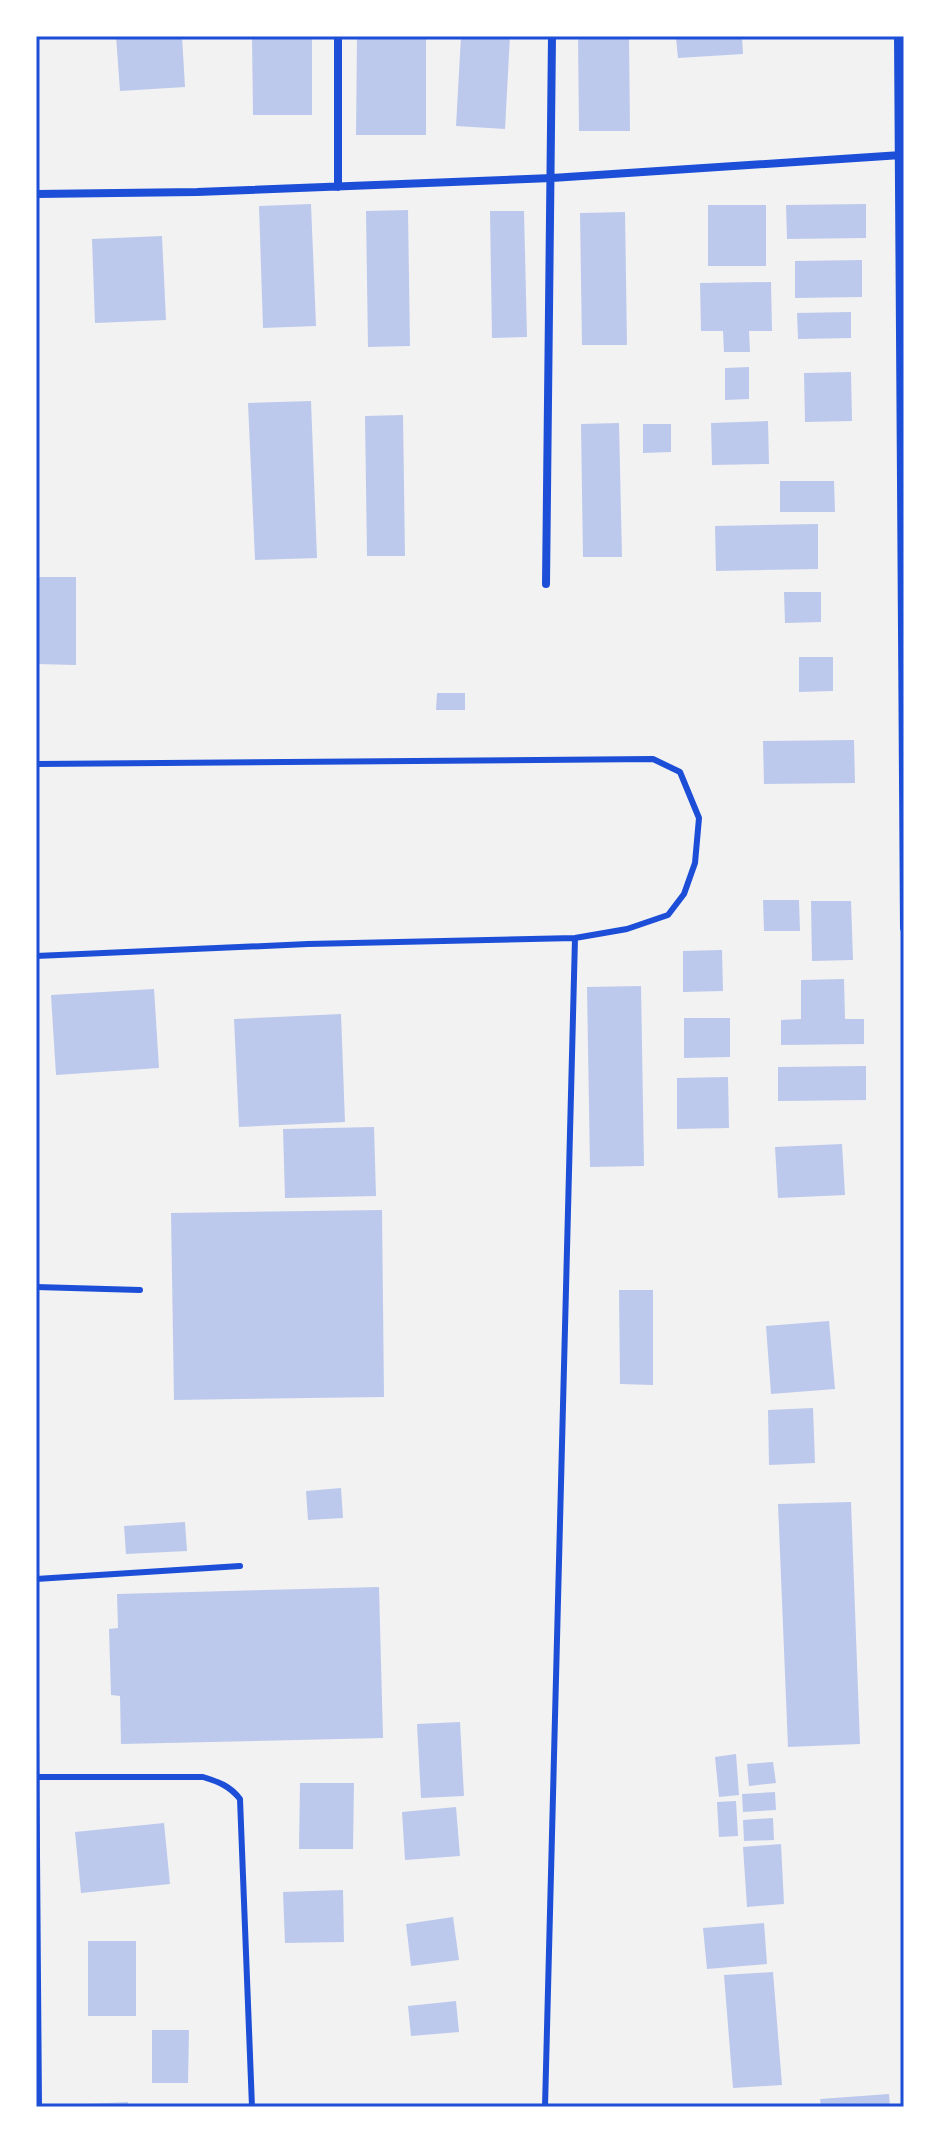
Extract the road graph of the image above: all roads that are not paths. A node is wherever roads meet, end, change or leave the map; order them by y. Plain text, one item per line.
1 (338, 36) edge
2 (552, 36) edge
3 (898, 36) edge
4 (901, 155) junction
5 (552, 178) junction
6 (338, 187) junction
7 (36, 194) edge
8 (546, 584) dead end
9 (36, 764) edge
10 (904, 928) edge
11 (575, 938) junction
12 (36, 956) edge
13 (36, 1287) edge
14 (140, 1290) dead end
15 (240, 1566) dead end
16 (36, 1579) edge
17 (36, 1728) edge
18 (37, 1771) edge
19 (37, 1976) edge
20 (39, 2107) edge
21 (252, 2107) edge
22 (545, 2107) edge

1 - 6 street
2 - 5 street
3 - 4 street
4 - 5 street
4 - 10 street
5 - 6 street
5 - 8 street
6 - 7 street
9 - 11 lane
11 - 12 lane
11 - 22 lane
13 - 14 lane
15 - 16 lane
17 - 18 lane
18 - 19 lane
18 - 21 lane
19 - 20 lane

